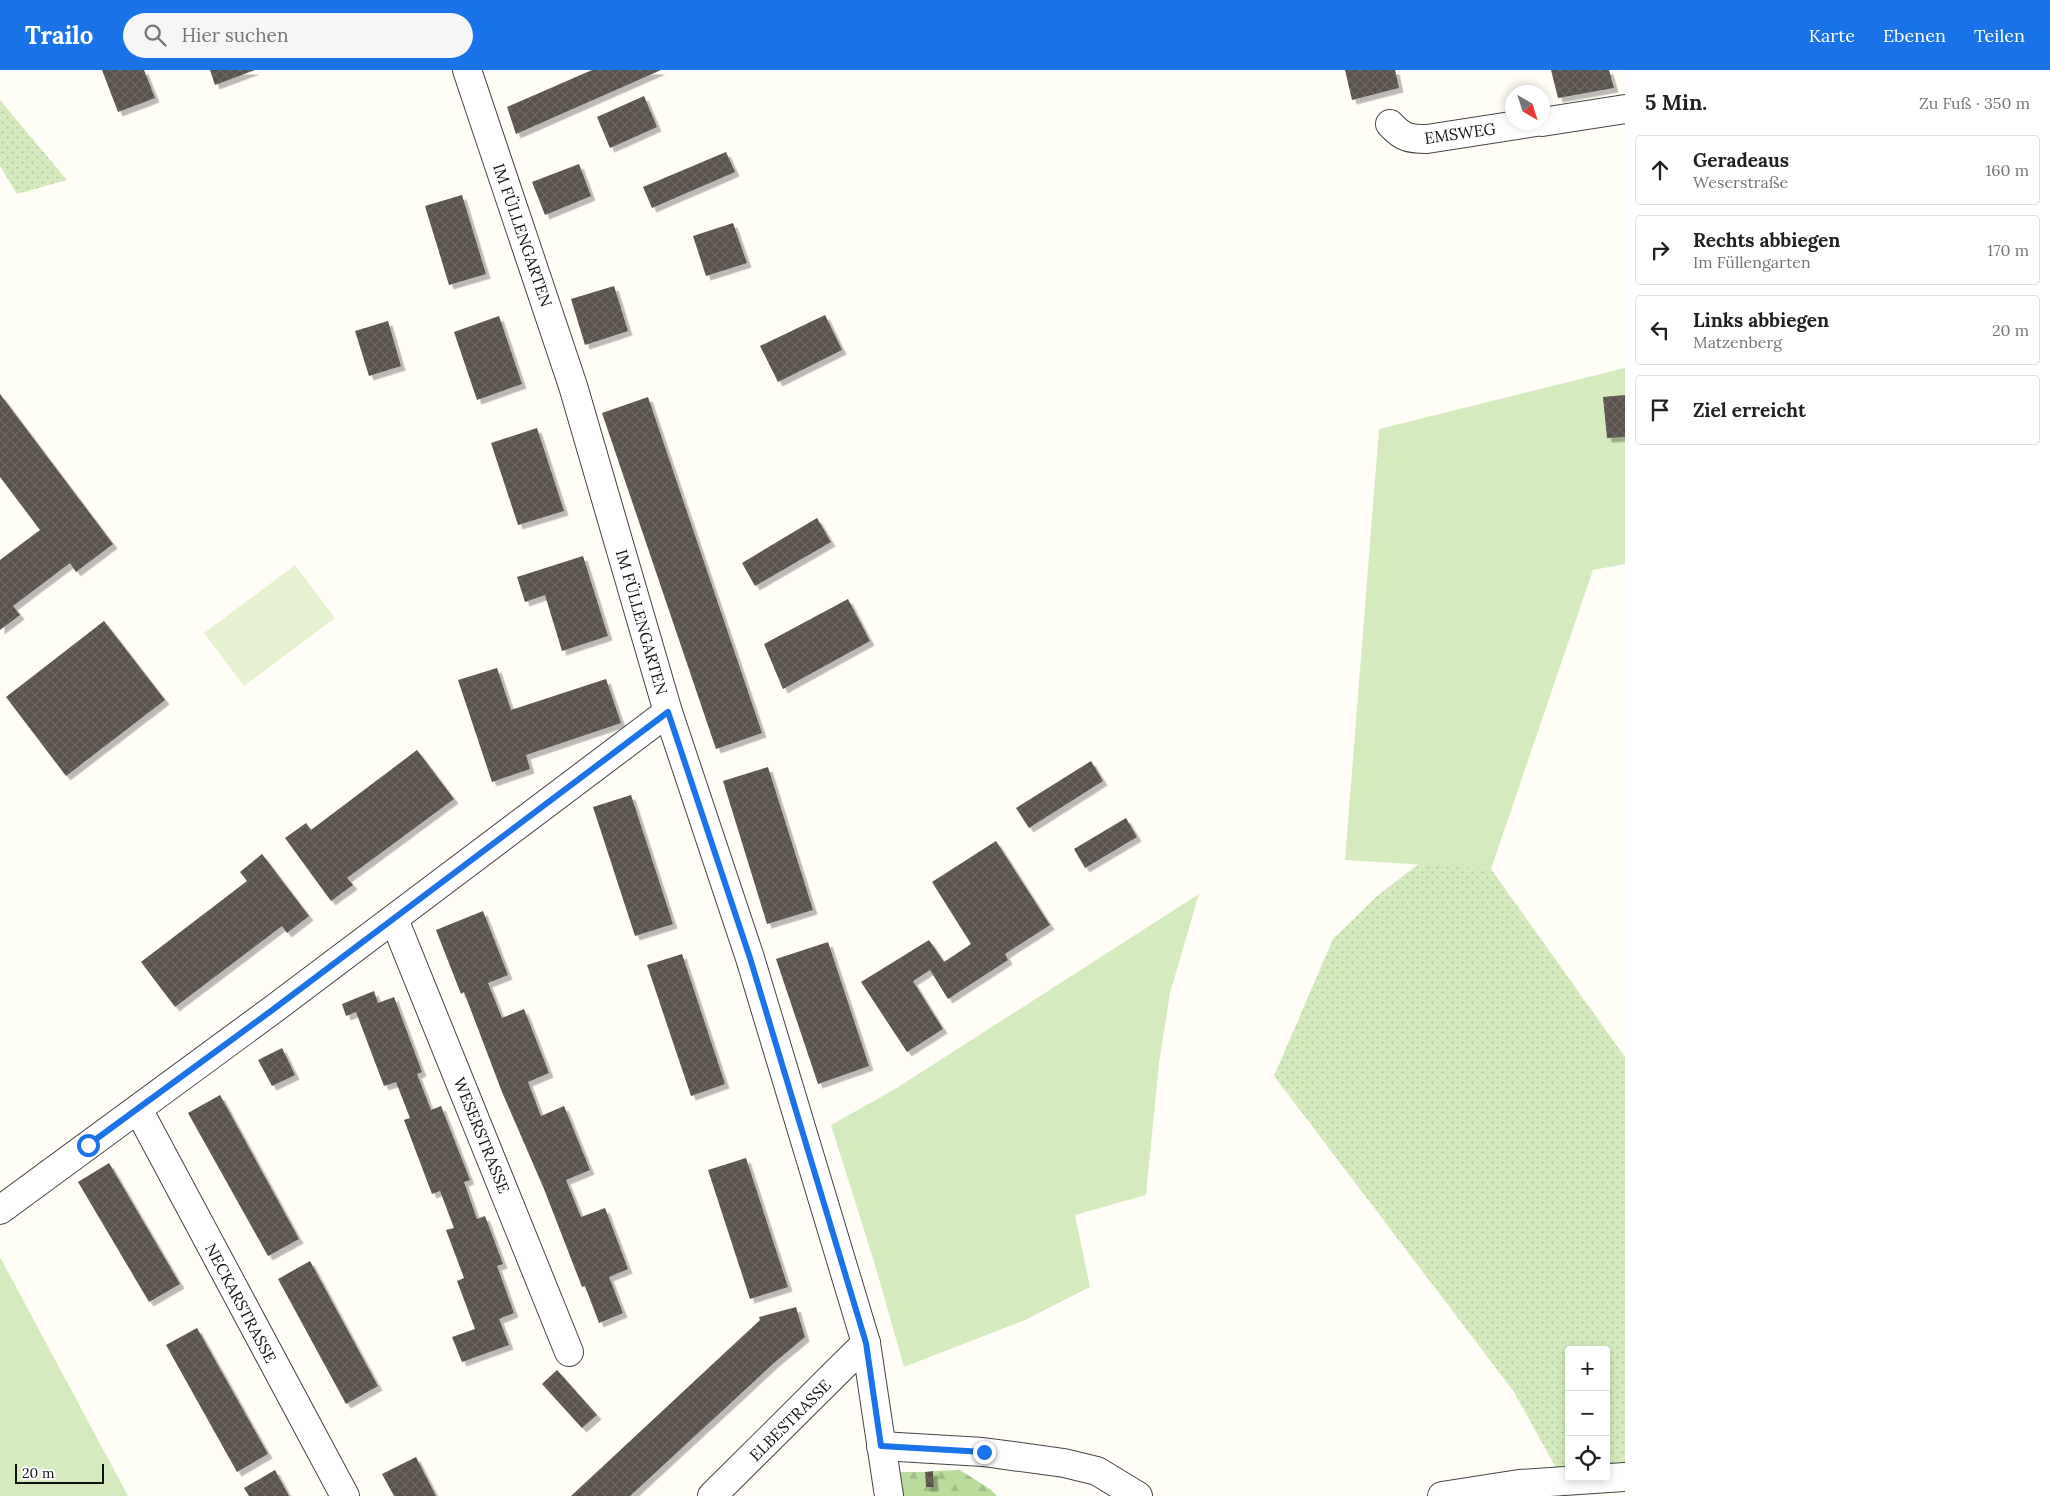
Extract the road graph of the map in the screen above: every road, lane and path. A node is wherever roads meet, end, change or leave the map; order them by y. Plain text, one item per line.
1 (468, 70) edge
2 (1625, 109) edge
3 (1550, 121) edge
4 (1390, 124) dead end
5 (1505, 127) edge
6 (668, 712) junction
7 (394, 919) junction
8 (138, 1109) junction
9 (0, 1210) edge
10 (866, 1343) junction
11 (569, 1352) dead end
12 (881, 1446) junction
13 (1625, 1477) edge
14 (345, 1496) edge
15 (712, 1496) edge
16 (889, 1496) edge
17 (1138, 1496) edge
18 (1442, 1496) edge

1 - 6 street, IM FÜLLENGARTEN
2 - 3 street
4 - 5 street, EMSWEG
6 - 7 street
6 - 10 street, IM FÜLLENGARTEN
7 - 8 street
7 - 11 street, WESERSTRASSE
8 - 9 street
8 - 14 street, NECKARSTRASSE
10 - 12 street, IM FÜLLENGARTEN
10 - 15 street, ELBESTRASSE
12 - 16 street, IM FÜLLENGARTEN
12 - 17 street
13 - 18 street

